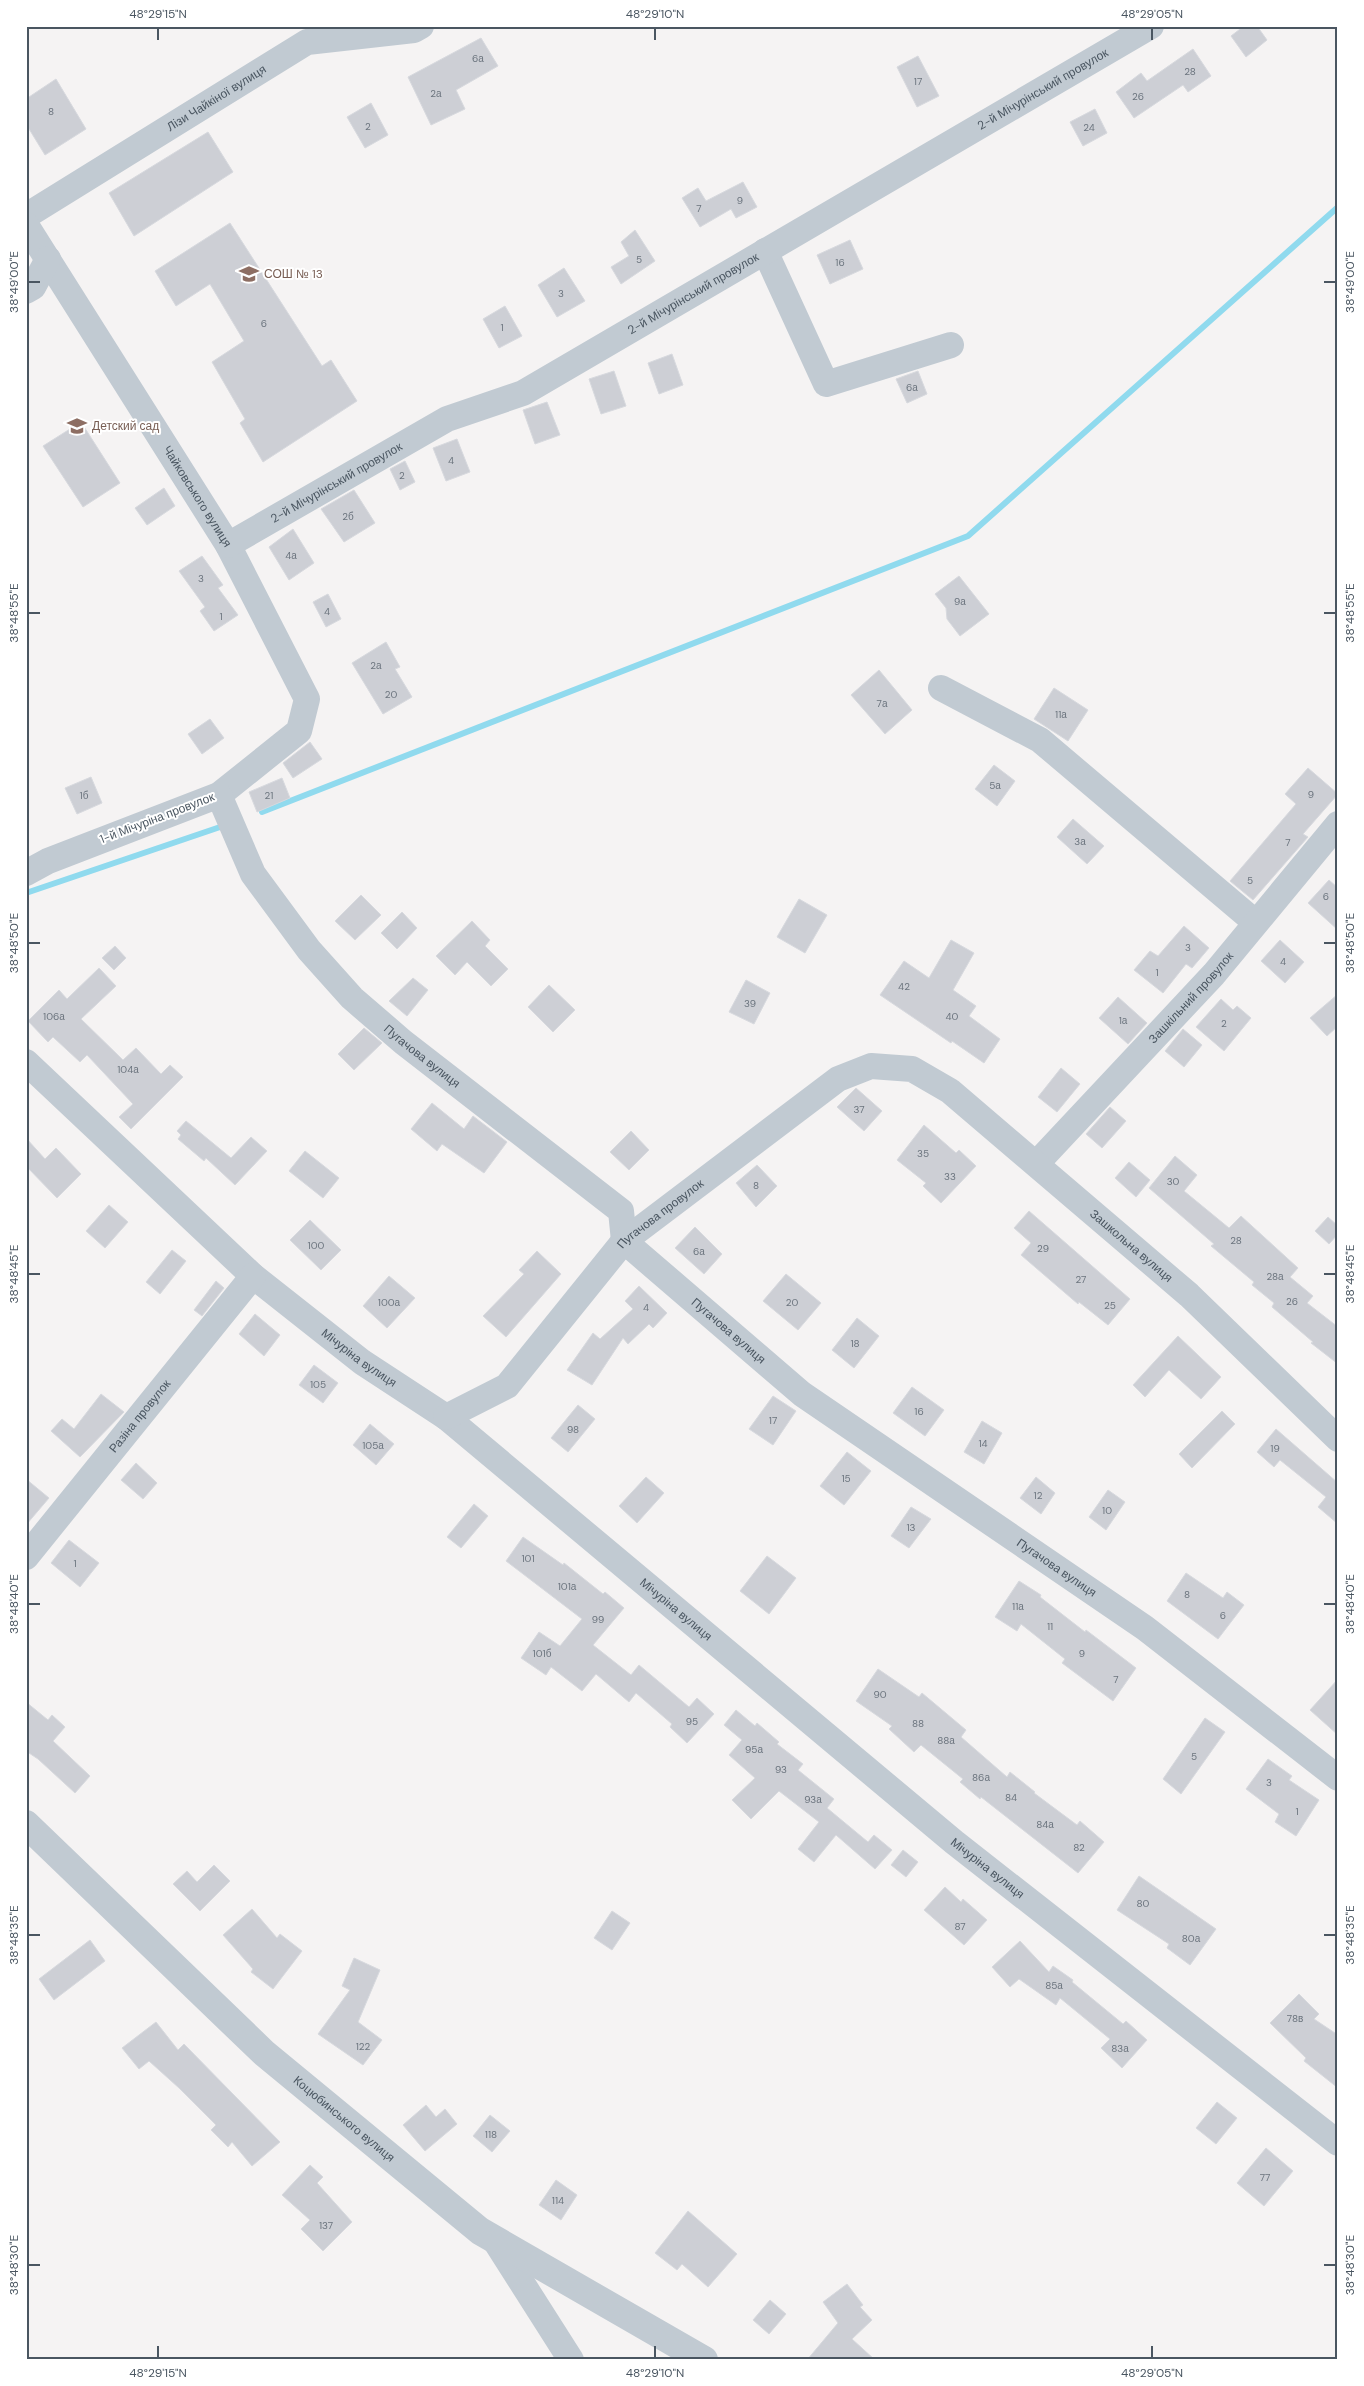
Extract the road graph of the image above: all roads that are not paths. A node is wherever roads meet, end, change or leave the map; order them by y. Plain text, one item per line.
1 (421, 26) edge
2 (1151, 26) edge
3 (1112, 35) edge
4 (26, 216) edge
5 (26, 225) edge
6 (765, 251) junction
7 (48, 259) junction
8 (26, 291) edge
9 (951, 344) dead end
10 (228, 545) junction
11 (941, 688) dead end
12 (307, 698) joint
13 (219, 795) junction
14 (1338, 824) edge
15 (26, 873) edge
16 (1255, 922) junction
17 (26, 1062) edge
18 (912, 1069) joint
19 (1037, 1164) junction
20 (624, 1240) junction
21 (254, 1276) junction
22 (446, 1417) junction
23 (1338, 1438) edge
24 (26, 1557) edge
25 (1338, 1778) edge
26 (26, 1824) edge
27 (1338, 2143) edge
28 (494, 2239) junction
29 (571, 2360) edge
30 (704, 2360) edge

1 - 4 street, Лізи Чайкіної вулиця
2 - 3 street, 2-й Мічурінський провулок
3 - 6 street, 2-й Мічурінський провулок
5 - 7 street, Чайковського вулиця
6 - 9 street
6 - 10 street, 2-й Мічурінський провулок
7 - 8 street
7 - 10 street, Чайковського вулиця
10 - 12 street, Чайковського вулиця
11 - 16 street
12 - 13 street, 1-й Мічуріна провулок
13 - 15 street, 1-й Мічуріна провулок
13 - 20 street, Пугачова вулиця
14 - 16 street, Зашкільний провулок
16 - 19 street, Зашкільний провулок
17 - 21 street, Мічуріна вулиця
18 - 19 street, Зашкольна вулиця
18 - 20 street, Пугачова провулок
19 - 23 street, Зашкольна вулиця
20 - 22 street, Пугачова провулок
20 - 25 street, Пугачова вулиця
21 - 22 street, Мічуріна вулиця
21 - 24 street, Разіна провулок
22 - 27 street, Мічуріна вулиця
26 - 28 street, Коцюбинського вулиця
28 - 29 street
28 - 30 street, Коцюбинського вулиця

